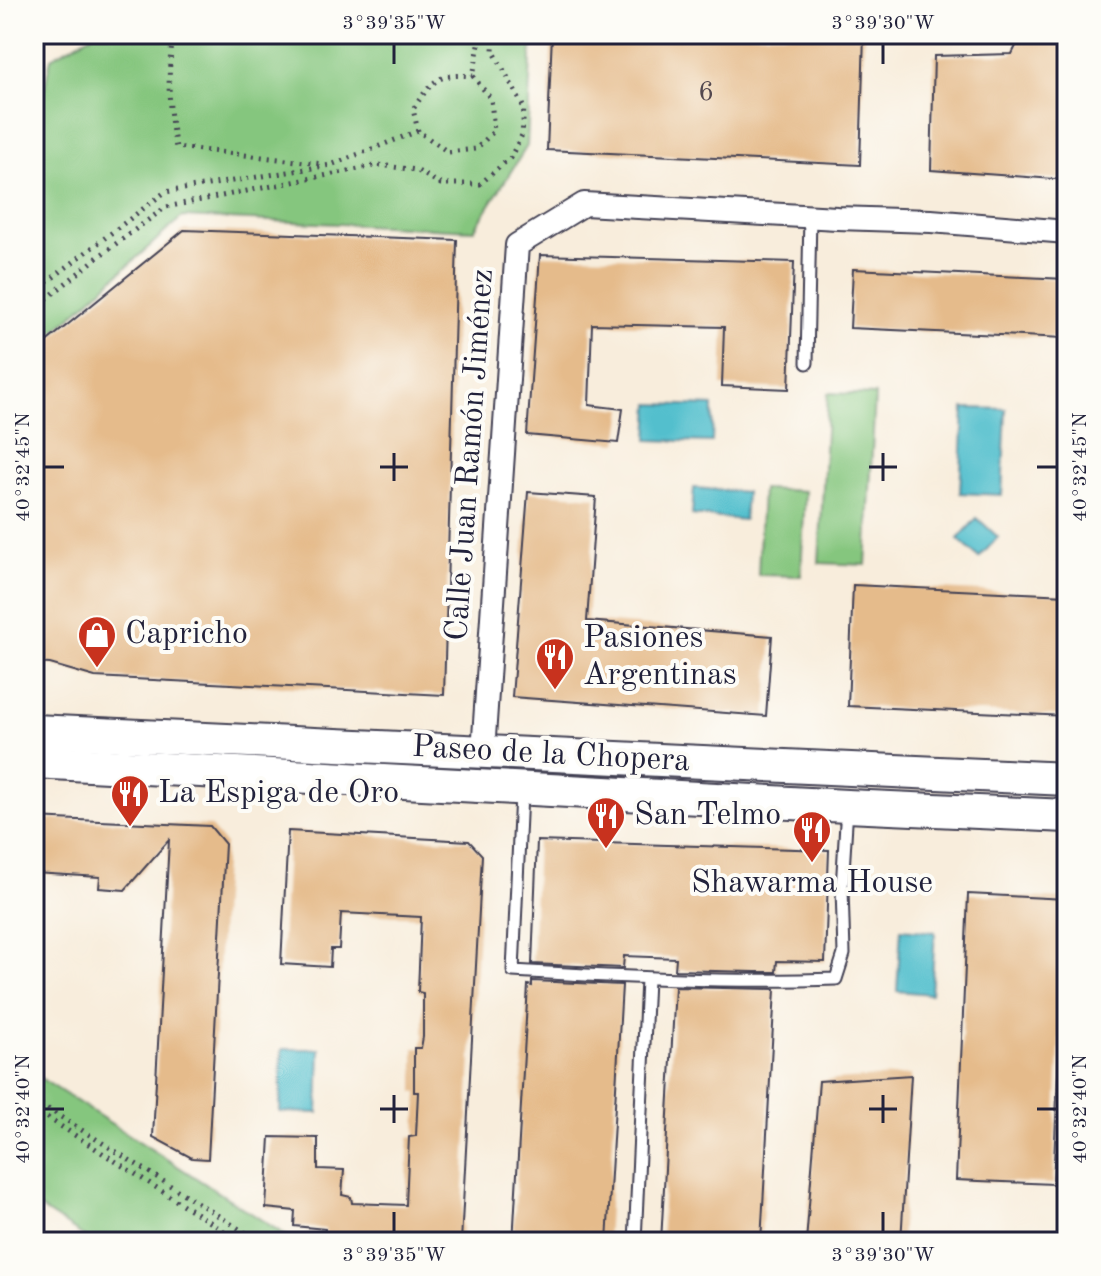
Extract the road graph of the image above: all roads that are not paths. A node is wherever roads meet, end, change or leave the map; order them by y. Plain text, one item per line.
1 (810, 216) junction
2 (1067, 232) edge
3 (807, 363) dead end
4 (34, 731) edge
5 (483, 752) junction
6 (34, 762) edge
7 (1067, 779) edge
8 (521, 788) junction
9 (847, 806) junction
10 (1067, 816) edge
11 (647, 979) junction
12 (635, 1242) edge

1 - 2 street, Calle Juan Ramón Jiménez
1 - 3 lane
1 - 5 street, Calle Juan Ramón Jiménez
4 - 5 main road, Paseo de la Chopera
5 - 7 main road, Paseo de la Chopera
6 - 8 main road, Paseo de la Chopera
8 - 9 main road, Paseo de la Chopera
8 - 11 lane
9 - 10 main road, Paseo de la Chopera
9 - 11 lane
11 - 12 lane

